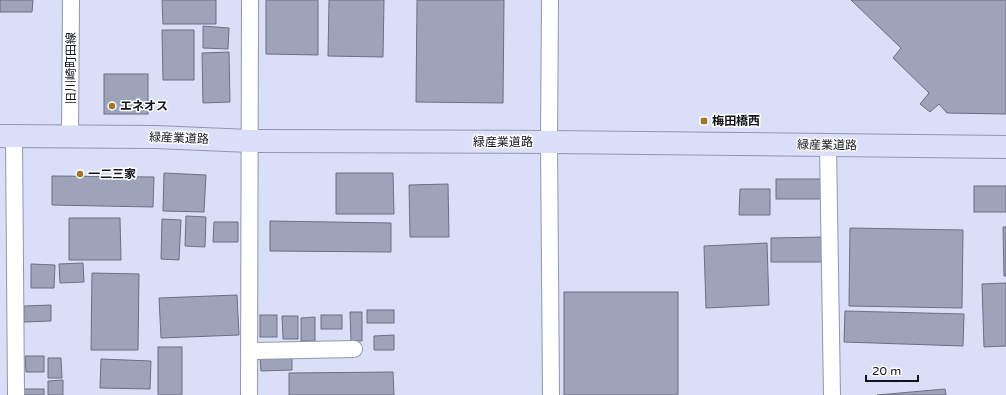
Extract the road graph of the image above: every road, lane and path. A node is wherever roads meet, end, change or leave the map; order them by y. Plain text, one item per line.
1 (71, 0) edge
2 (250, 0) edge
3 (550, 0) edge
4 (7, 136) edge
5 (70, 136) junction
6 (250, 141) junction
7 (549, 142) junction
8 (828, 145) junction
9 (1006, 147) edge
10 (354, 349) dead end
11 (249, 351) junction
12 (16, 395) edge
13 (249, 395) edge
14 (552, 395) edge
15 (832, 395) edge

1 - 5 street, 旧川崎町田線
2 - 6 street
3 - 7 street
4 - 5 street, 緑産業道路
4 - 12 street
5 - 6 street, 緑産業道路
6 - 7 street, 緑産業道路
6 - 11 street
7 - 8 street, 緑産業道路
7 - 14 street
8 - 9 street, 緑産業道路
8 - 15 street
10 - 11 street
11 - 13 street

